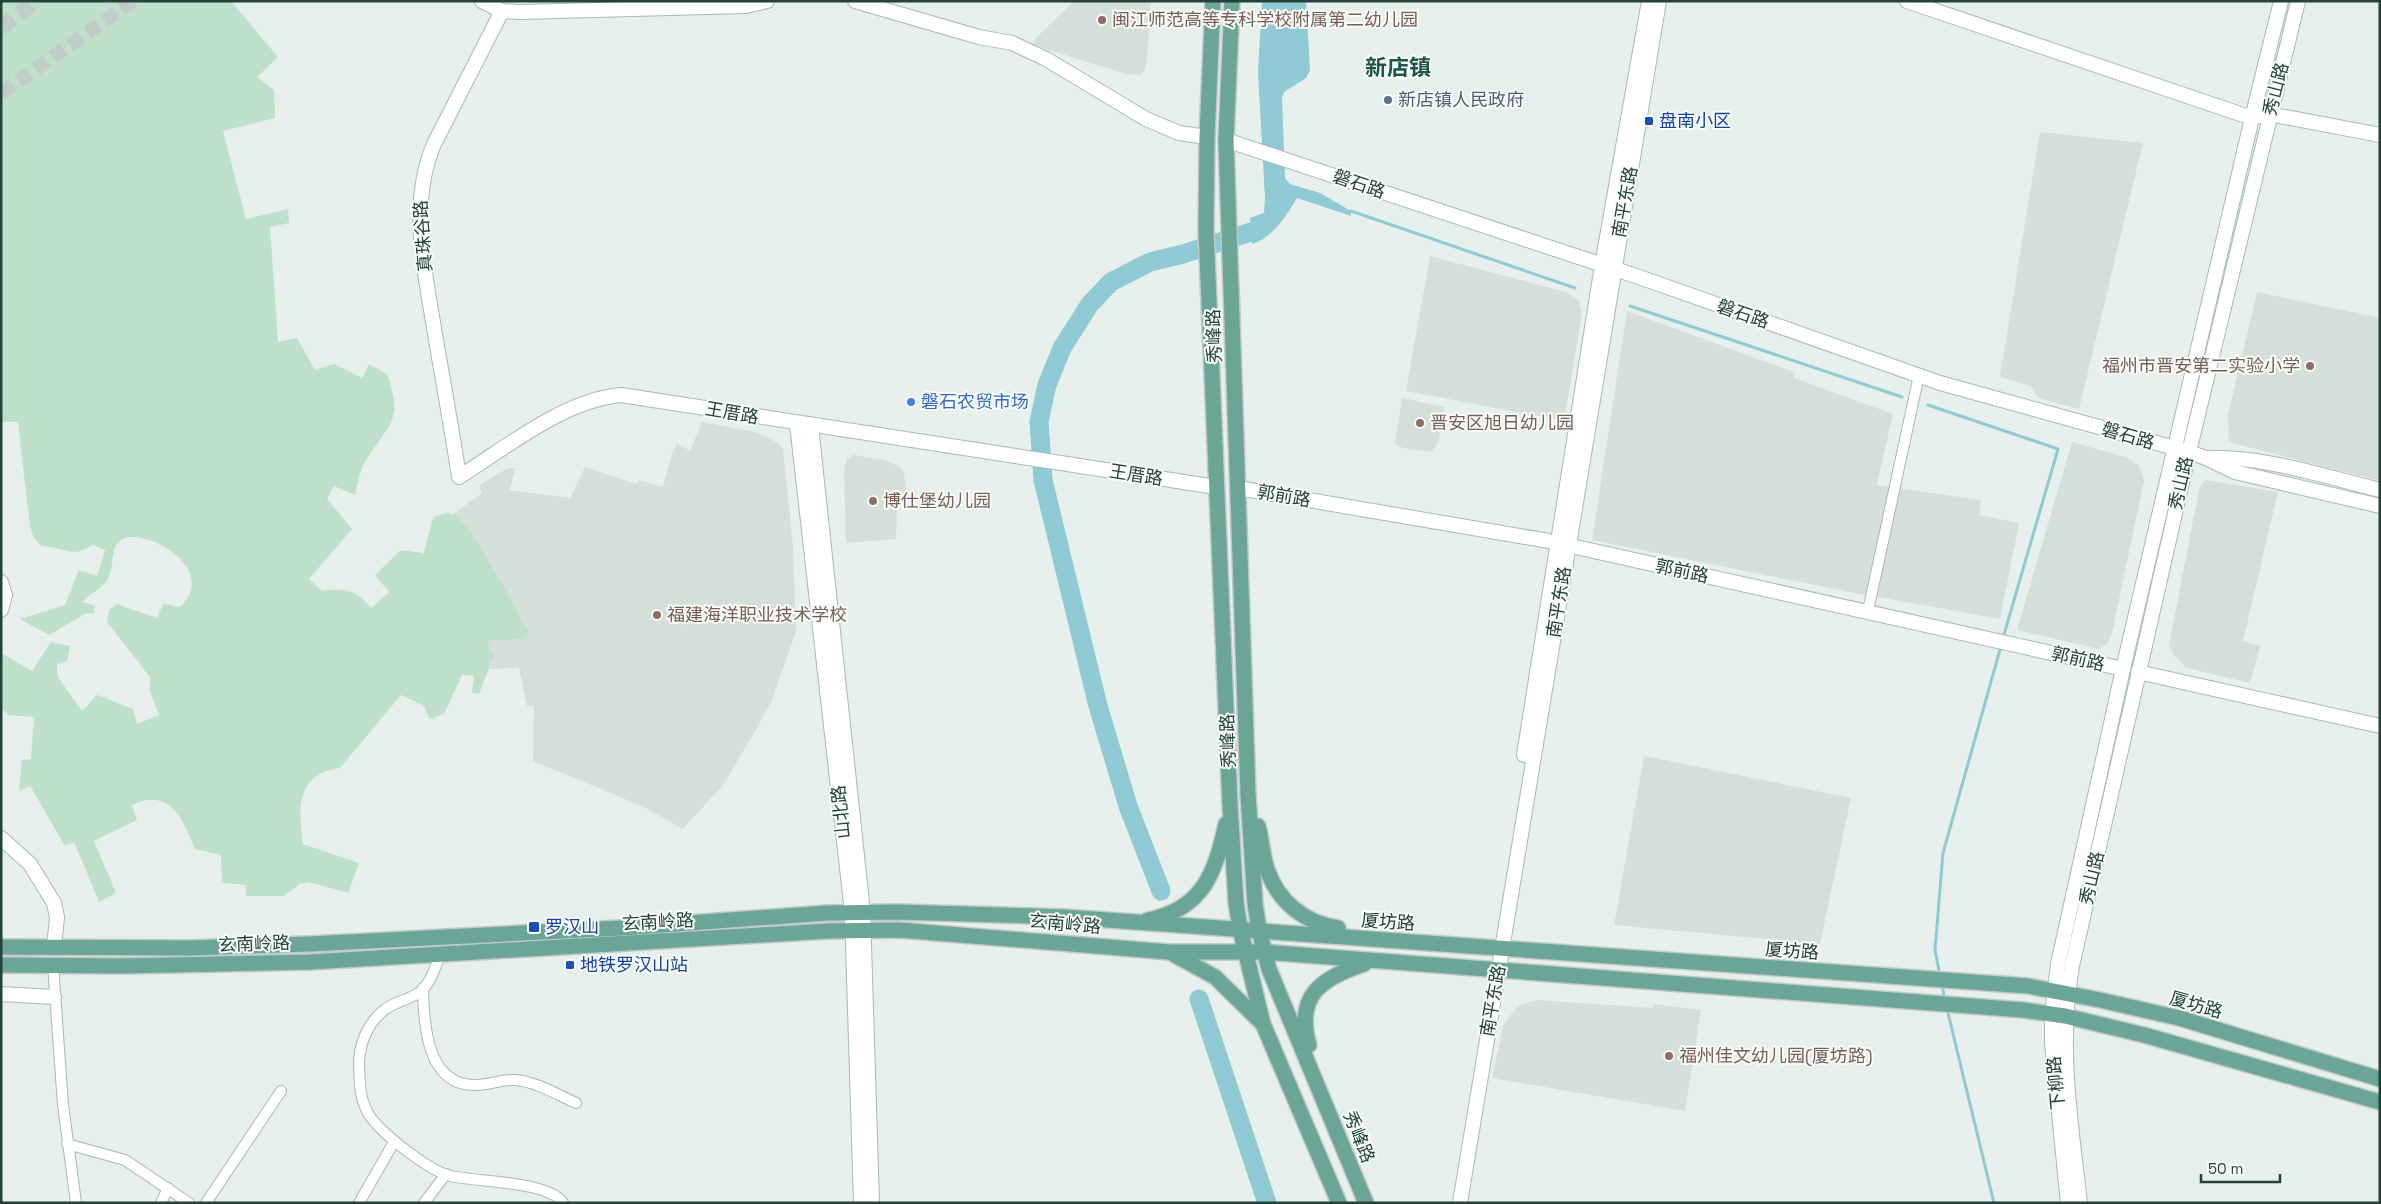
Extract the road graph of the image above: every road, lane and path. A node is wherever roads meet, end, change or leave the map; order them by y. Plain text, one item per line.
1 (482, 1) edge
2 (767, 1) edge
3 (855, 1) edge
4 (1213, 1) edge
5 (1232, 1) edge
6 (1649, 1) edge
7 (1659, 1) edge
8 (1907, 1) edge
9 (2282, 1) edge
10 (2298, 1) edge
11 (502, 10) junction
12 (2269, 114) junction
13 (2252, 118) junction
14 (2380, 135) edge
15 (1207, 137) junction
16 (1226, 140) junction
17 (1608, 267) junction
18 (1919, 375) junction
19 (797, 424) junction
20 (812, 426) junction
21 (2182, 451) junction
22 (2206, 458) junction
23 (459, 477) joint
24 (1216, 487) junction
25 (1238, 488) junction
26 (2380, 490) edge
27 (2380, 506) edge
28 (1563, 545) junction
29 (1, 582) edge
30 (1, 610) edge
31 (1868, 611) junction
32 (2123, 669) junction
33 (2138, 672) junction
34 (2380, 726) edge
35 (1248, 794) junction
36 (1230, 805) junction
37 (1, 838) edge
38 (858, 912) junction
39 (1132, 923) junction
40 (1191, 927) joint
41 (859, 929) junction
42 (1240, 929) junction
43 (1259, 930) junction
44 (1368, 939) junction
45 (1, 947) edge
46 (54, 947) junction
47 (1497, 949) junction
48 (1245, 951) junction
49 (1264, 952) junction
50 (1197, 959) junction
51 (1370, 961) junction
52 (438, 963) dead end
53 (1, 965) edge
54 (53, 965) junction
55 (2065, 965) junction
56 (1494, 969) junction
57 (423, 988) junction
58 (2061, 992) junction
59 (1, 994) edge
60 (54, 997) junction
61 (2058, 1015) junction
62 (1263, 1024) junction
63 (1315, 1079) junction
64 (2380, 1079) edge
65 (281, 1091) dead end
66 (2380, 1102) edge
67 (576, 1103) dead end
68 (394, 1142) junction
69 (67, 1144) junction
70 (446, 1174) junction
71 (168, 1188) junction
72 (76, 1203) edge
73 (161, 1203) edge
74 (189, 1203) edge
75 (206, 1203) edge
76 (359, 1203) edge
77 (424, 1203) edge
78 (562, 1203) edge
79 (861, 1203) edge
80 (872, 1203) edge
81 (1339, 1203) edge
82 (1366, 1203) edge
83 (1453, 1203) edge
84 (1460, 1203) edge
85 (2068, 1203) edge
86 (2080, 1203) edge

1 - 11 main road
2 - 11 main road
3 - 15 main road
4 - 15 main road, 秀峰路
5 - 16 main road, 秀峰路
6 - 17 main road, 南平东路
7 - 17 main road, 南平东路
8 - 13 main road
9 - 13 main road, 秀山路
10 - 12 main road, 秀山路
11 - 23 main road, 真珠谷路
12 - 13 main road
12 - 14 main road
12 - 21 main road, 秀山路
13 - 21 main road, 秀山路
15 - 24 main road, 秀峰路
16 - 17 main road, 磐石路
16 - 25 main road, 秀峰路
17 - 18 main road, 磐石路
17 - 28 main road, 南平东路
18 - 21 main road, 磐石路
18 - 31 street
19 - 20 main road, 王厝路
19 - 23 main road, 王厝路
19 - 38 main road, 山北路
20 - 24 main road, 王厝路
20 - 38 main road, 山北路
21 - 22 main road, 磐石路
21 - 32 main road, 秀山路
21 - 33 main road, 秀山路
22 - 26 main road, 磐石路
22 - 27 main road, 磐石路
24 - 36 main road, 秀峰路
25 - 28 main road, 郭前路
25 - 35 main road, 秀峰路
28 - 31 main road, 郭前路
28 - 47 main road, 南平东路
29 - 30 main road
31 - 32 main road, 郭前路
32 - 55 main road, 秀山路
33 - 34 main road
33 - 55 main road, 秀山路
35 - 43 main road, 秀峰路
35 - 44 main road
36 - 39 main road
36 - 42 main road, 秀峰路
37 - 46 main road
38 - 39 main road, 玄南岭路
38 - 41 main road, 山北路
38 - 46 main road, 玄南岭路
39 - 40 main road, 玄南岭路
40 - 42 main road, 厦坊路
41 - 50 main road, 玄南岭路
41 - 54 main road, 玄南岭路
41 - 79 main road, 山北路
41 - 80 main road, 山北路
42 - 43 main road, 厦坊路
42 - 48 main road, 秀峰路
43 - 44 main road, 厦坊路
43 - 49 main road, 秀峰路
44 - 47 main road, 厦坊路
45 - 46 main road, 玄南岭路
47 - 56 main road, 南平东路
47 - 58 main road, 厦坊路
48 - 49 main road
48 - 50 main road
48 - 62 main road, 秀峰路
49 - 51 main road
49 - 63 main road, 秀峰路
50 - 62 main road
51 - 56 main road
51 - 63 main road
52 - 57 street
53 - 54 main road, 玄南岭路
54 - 60 street
55 - 58 main road, 下柳路
56 - 61 main road
56 - 83 main road, 南平东路
56 - 84 main road, 南平东路
57 - 67 street
57 - 68 street
58 - 61 main road, 下柳路
58 - 64 main road, 厦坊路
59 - 60 main road
60 - 69 street
61 - 66 main road
61 - 85 main road, 下柳路
61 - 86 main road, 下柳路
62 - 81 main road, 秀峰路
63 - 82 main road, 秀峰路
65 - 75 street
68 - 70 street
68 - 76 street
69 - 71 street
69 - 72 street
70 - 77 street
70 - 78 street
71 - 73 street
71 - 74 street

